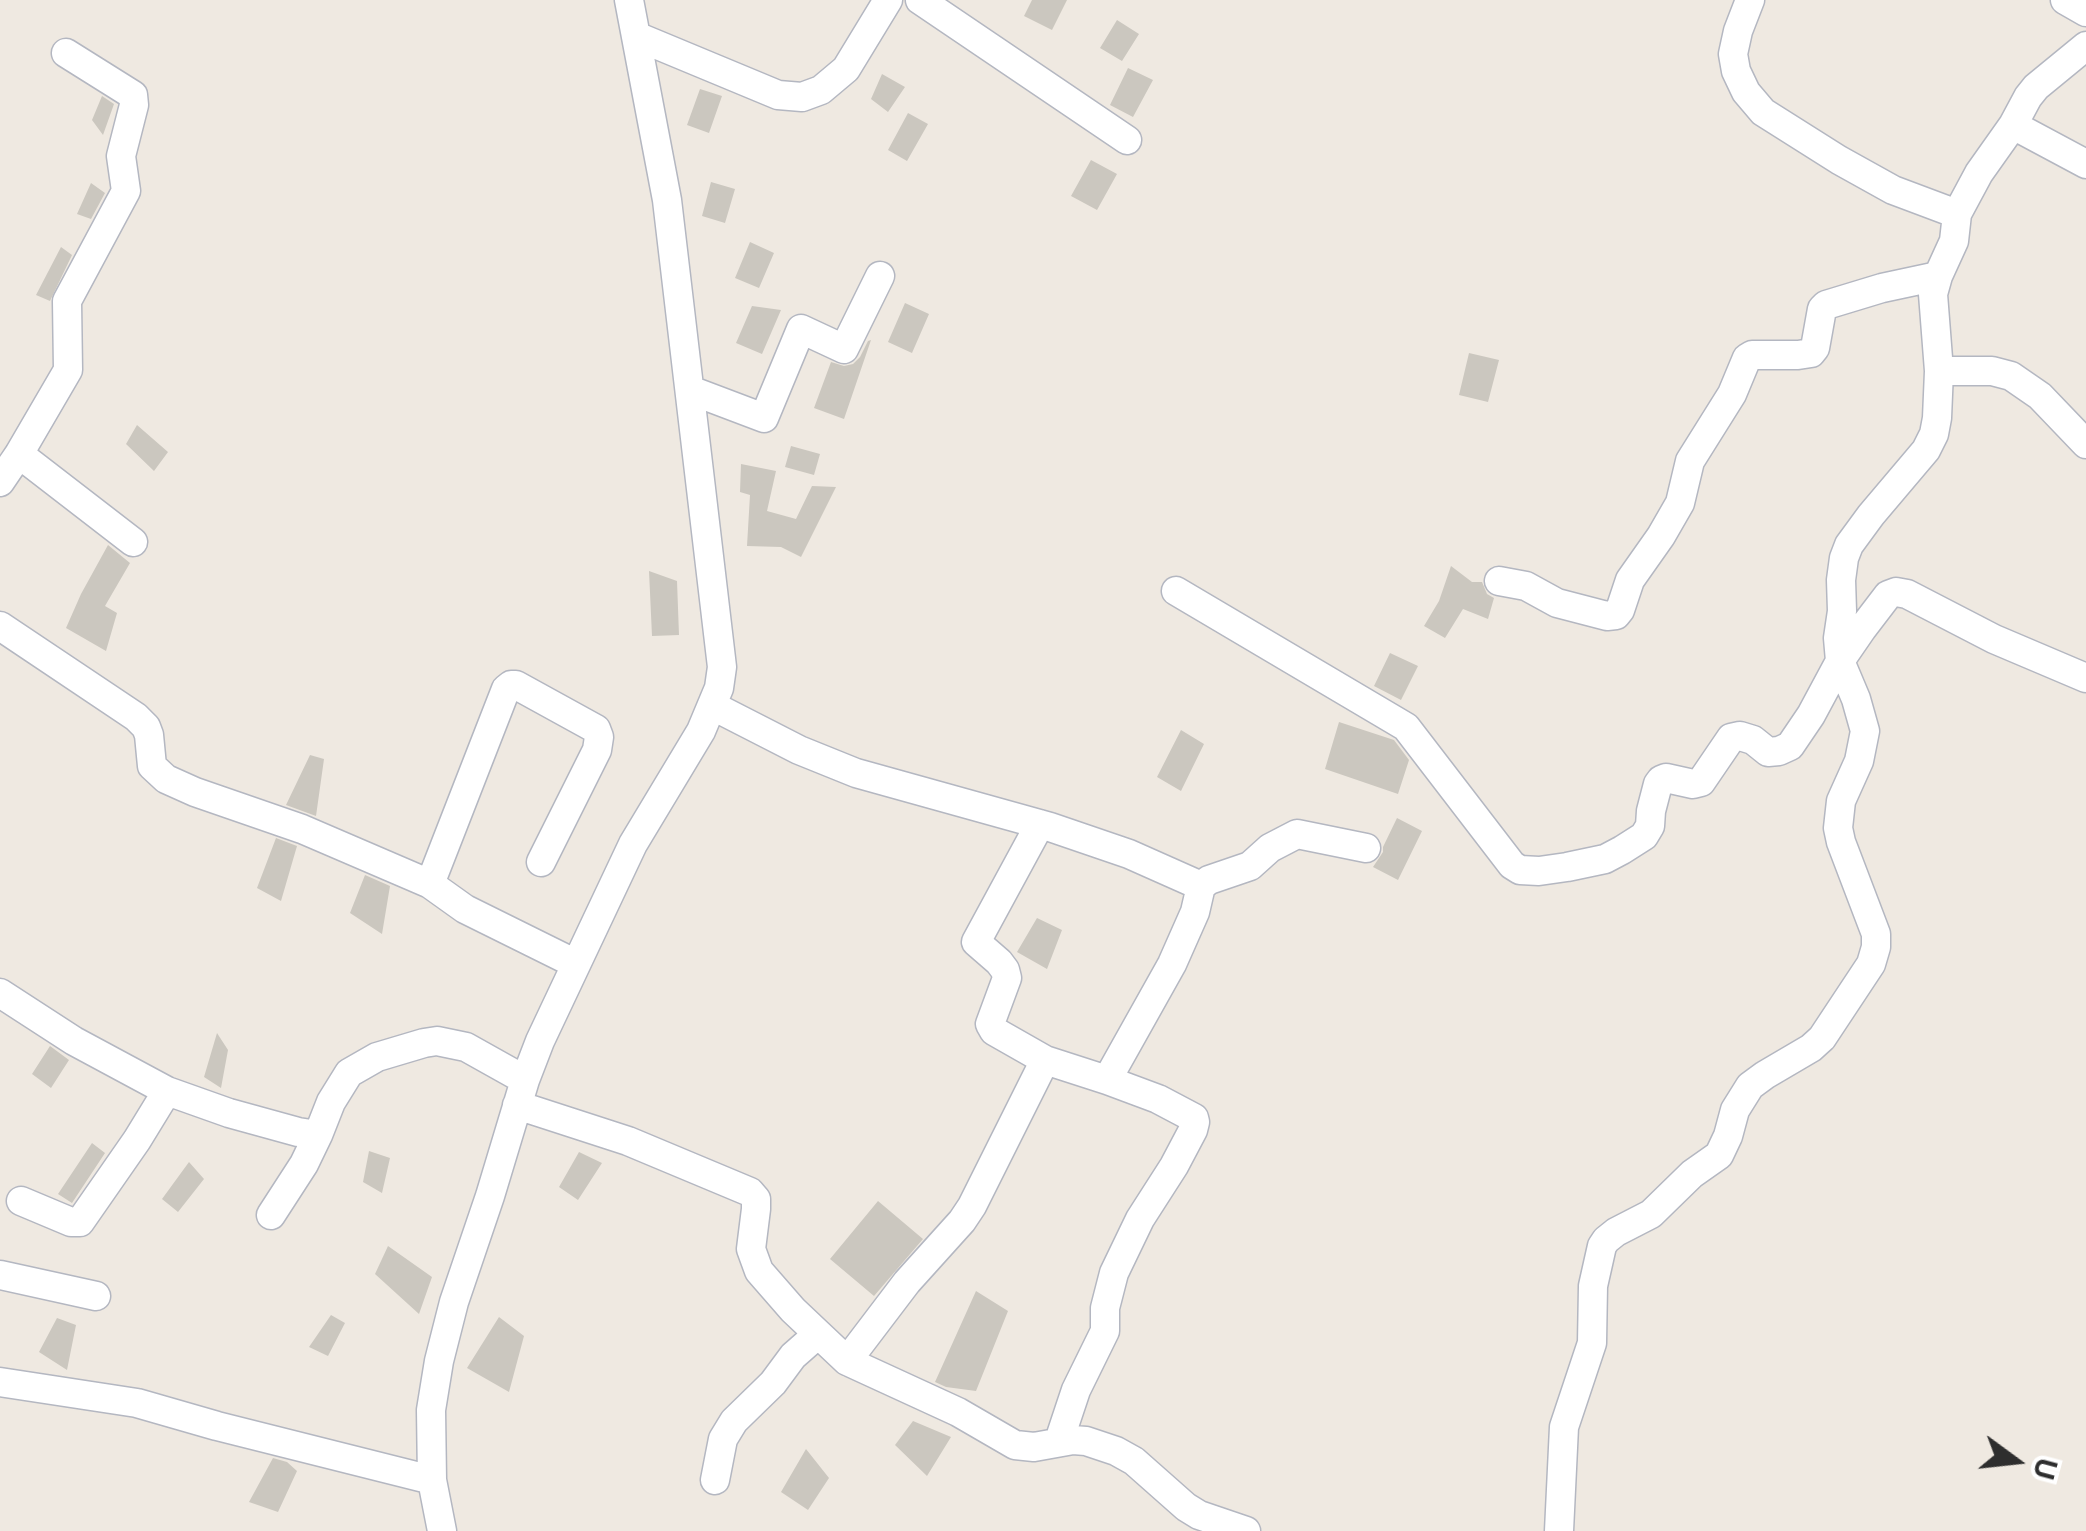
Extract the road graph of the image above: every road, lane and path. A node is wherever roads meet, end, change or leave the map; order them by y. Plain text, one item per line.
1 (629, 0) edge
2 (888, 0) edge
3 (920, 0) edge
4 (1750, 0) edge
5 (2065, 0) edge
6 (2086, 12) edge
7 (636, 36) junction
8 (2086, 46) edge
9 (66, 54) dead end
10 (2013, 125) junction
11 (1126, 140) dead end
12 (2086, 164) edge
13 (1957, 214) junction
14 (880, 276) dead end
15 (1938, 276) junction
16 (1939, 371) junction
17 (690, 390) junction
18 (2086, 444) edge
19 (19, 454) junction
20 (0, 482) edge
21 (134, 542) dead end
22 (1499, 581) dead end
23 (1176, 592) dead end
24 (0, 626) edge
25 (1840, 661) junction
26 (2086, 678) edge
27 (712, 706) junction
28 (1040, 824) junction
29 (1366, 848) dead end
30 (541, 862) dead end
31 (430, 884) junction
32 (1201, 886) junction
33 (576, 964) junction
34 (0, 993) edge
35 (1045, 1060) junction
36 (1107, 1080) junction
37 (167, 1092) junction
38 (521, 1092) junction
39 (318, 1134) junction
40 (21, 1201) dead end
41 (271, 1215) dead end
42 (0, 1275) edge
43 (96, 1296) dead end
44 (818, 1334) junction
45 (847, 1361) junction
46 (0, 1382) edge
47 (1060, 1441) junction
48 (432, 1480) junction
49 (714, 1480) dead end
50 (1227, 1528) edge
51 (442, 1531) edge
52 (1558, 1531) edge

1 - 7 street
2 - 7 street
3 - 11 street
4 - 13 street
5 - 6 street
7 - 17 street
8 - 10 street
9 - 19 street
10 - 12 street
10 - 13 street
13 - 15 street
14 - 17 street
15 - 16 street
15 - 22 street
16 - 18 street
16 - 25 street
17 - 27 street
19 - 20 street
19 - 21 street
23 - 25 street
24 - 31 street
25 - 26 street
25 - 52 street
27 - 28 street
27 - 33 street
28 - 32 street
28 - 35 street
29 - 32 street
30 - 31 street
31 - 33 street
32 - 36 street
33 - 38 street
34 - 37 street
35 - 36 street
35 - 45 street
36 - 47 street
37 - 39 street
37 - 40 street
38 - 39 street
38 - 44 street
38 - 48 street
39 - 41 street
42 - 43 street
44 - 45 street
44 - 49 street
45 - 47 street
46 - 48 street
47 - 50 street
48 - 51 street

